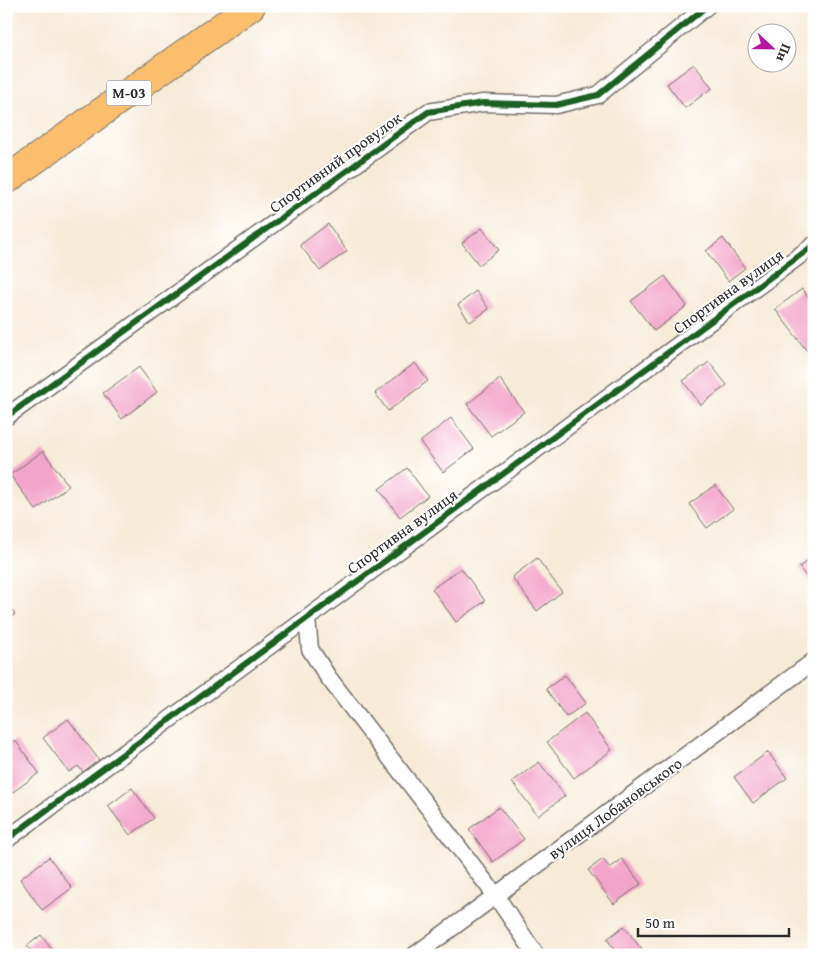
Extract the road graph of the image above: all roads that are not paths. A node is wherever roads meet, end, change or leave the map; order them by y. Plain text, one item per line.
1 (251, 6) edge
2 (707, 6) edge
3 (6, 180) edge
4 (814, 245) edge
5 (6, 417) edge
6 (307, 619) junction
7 (814, 662) edge
8 (6, 840) edge
9 (496, 896) junction
10 (415, 955) edge
11 (536, 955) edge

1 - 3 highway, М-03
2 - 5 street, Спортивний провулок
4 - 6 street, Спортивна вулиця
6 - 8 street, Спортивна вулиця
6 - 9 street
7 - 9 street, вулиця Лобановського
9 - 10 street, вулиця Лобановського
9 - 11 street

